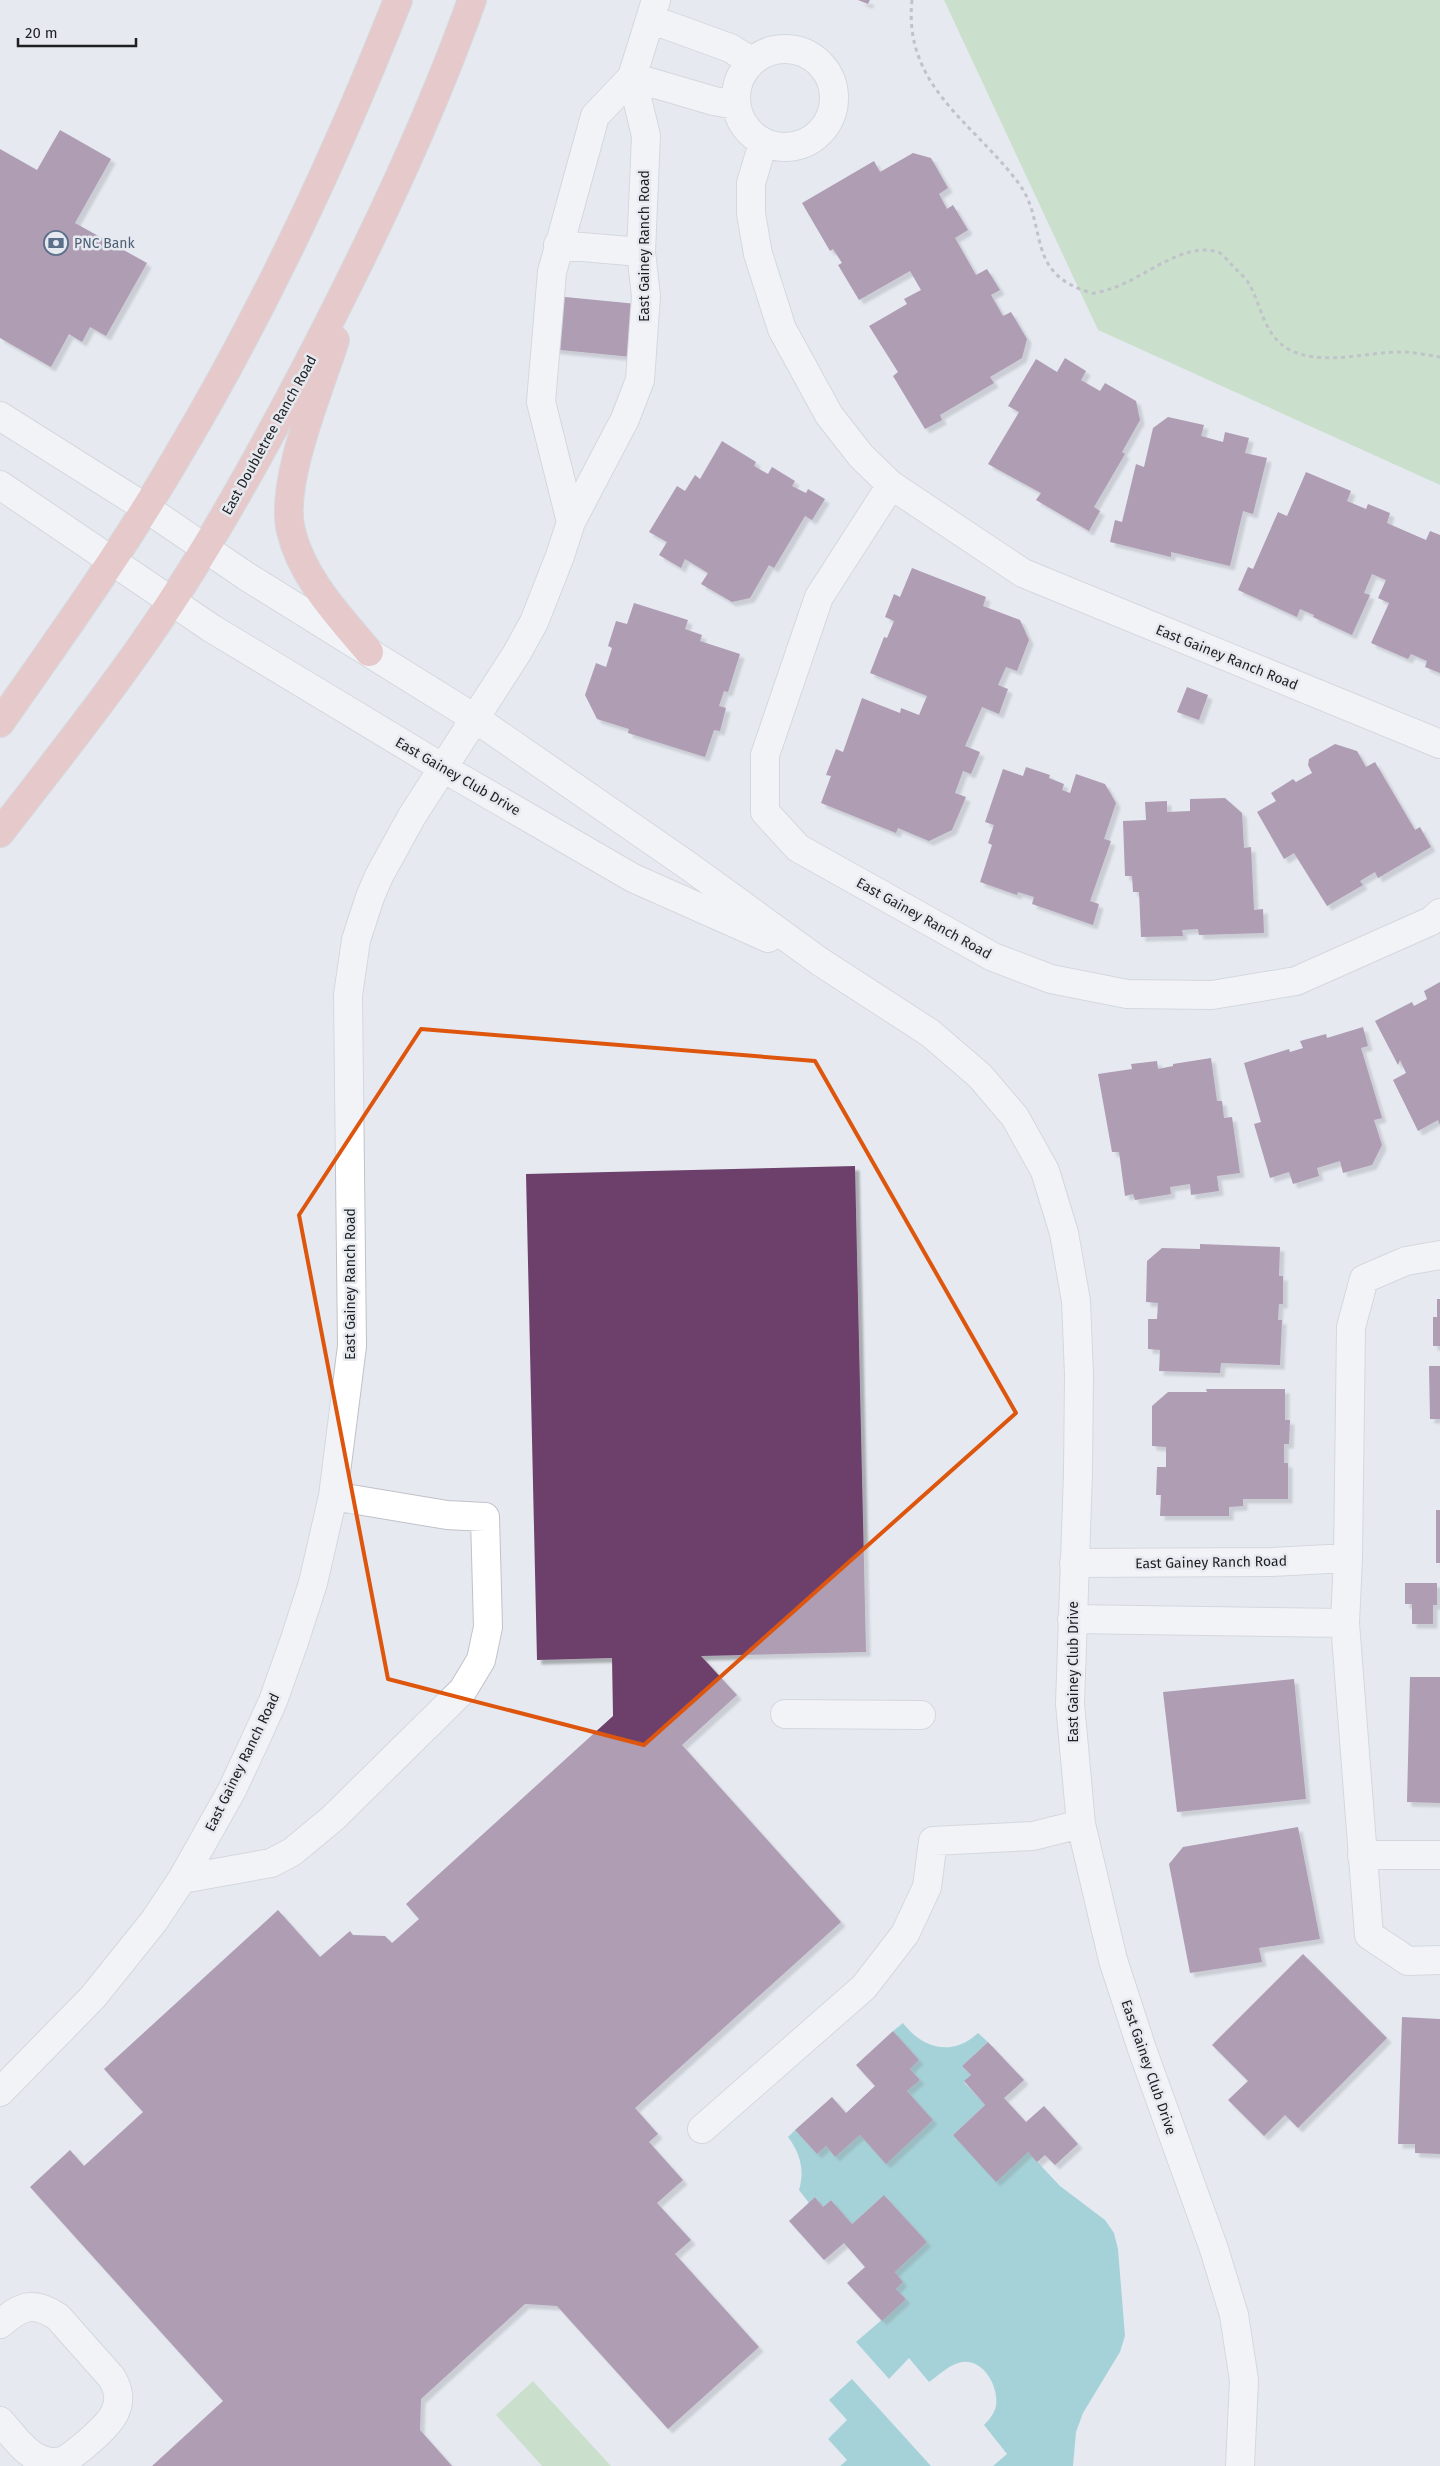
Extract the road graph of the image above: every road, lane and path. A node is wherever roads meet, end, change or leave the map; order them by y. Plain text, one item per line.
1 (398, 0) edge
2 (472, 0) edge
3 (912, 0) edge
4 (653, 9) edge
5 (751, 61) junction
6 (632, 77) junction
7 (736, 105) junction
8 (763, 143) junction
9 (558, 246) junction
10 (641, 252) junction
11 (362, 259) junction
12 (1440, 356) edge
13 (0, 416) edge
14 (0, 485) edge
15 (890, 485) junction
16 (146, 508) junction
17 (571, 522) junction
18 (204, 548) junction
19 (112, 560) junction
20 (172, 602) junction
21 (369, 652) junction
22 (476, 719) junction
23 (0, 723) edge
24 (1440, 744) edge
25 (444, 768) junction
26 (0, 833) edge
27 (1440, 913) edge
28 (819, 961) junction
29 (1440, 1255) edge
30 (333, 1496) junction
31 (1348, 1558) junction
32 (1074, 1563) junction
33 (1072, 1620) junction
34 (1345, 1623) junction
35 (785, 1714) dead end
36 (920, 1715) dead end
37 (1081, 1824) junction
38 (1362, 1855) junction
39 (1440, 1855) edge
40 (182, 1879) junction
41 (1440, 1960) edge
42 (0, 2092) edge
43 (702, 2129) dead end
44 (0, 2324) edge
45 (0, 2421) edge
46 (1240, 2466) edge

1 - 16 main road
2 - 11 main road, East Doubletree Ranch Road
3 - 12 path
4 - 5 street
4 - 6 street
5 - 7 street
5 - 8 street
6 - 7 street
6 - 9 street
6 - 10 street, East Gainey Ranch Road
7 - 8 street
8 - 15 street, East Gainey Ranch Road
9 - 10 street
9 - 17 street
10 - 17 street, East Gainey Ranch Road
11 - 18 main road, East Doubletree Ranch Road
11 - 21 main road
13 - 16 street, East Gainey Club Drive
14 - 19 street, East Gainey Club Drive
15 - 24 street, East Gainey Ranch Road
15 - 27 street, East Gainey Ranch Road
16 - 18 street, East Gainey Club Drive
16 - 19 main road
17 - 22 street, East Gainey Ranch Road
18 - 20 main road, East Doubletree Ranch Road
18 - 21 street, East Gainey Club Drive
19 - 20 street, East Gainey Club Drive
19 - 23 main road
20 - 25 street, East Gainey Club Drive
20 - 26 main road, East Doubletree Ranch Road
21 - 22 street, East Gainey Club Drive
22 - 25 street, East Gainey Ranch Road
22 - 28 street, East Gainey Club Drive
25 - 28 street, East Gainey Club Drive
25 - 30 street, East Gainey Ranch Road
28 - 32 street, East Gainey Club Drive
29 - 31 street
30 - 40 street, East Gainey Ranch Road
30 - 40 street
31 - 32 street, East Gainey Ranch Road
31 - 34 street
32 - 33 street, East Gainey Club Drive
33 - 34 street
33 - 37 street, East Gainey Club Drive
34 - 38 street
35 - 36 street
37 - 43 street
37 - 46 street, East Gainey Club Drive
38 - 39 street
38 - 41 street
40 - 42 street, East Gainey Ranch Road
44 - 45 street

